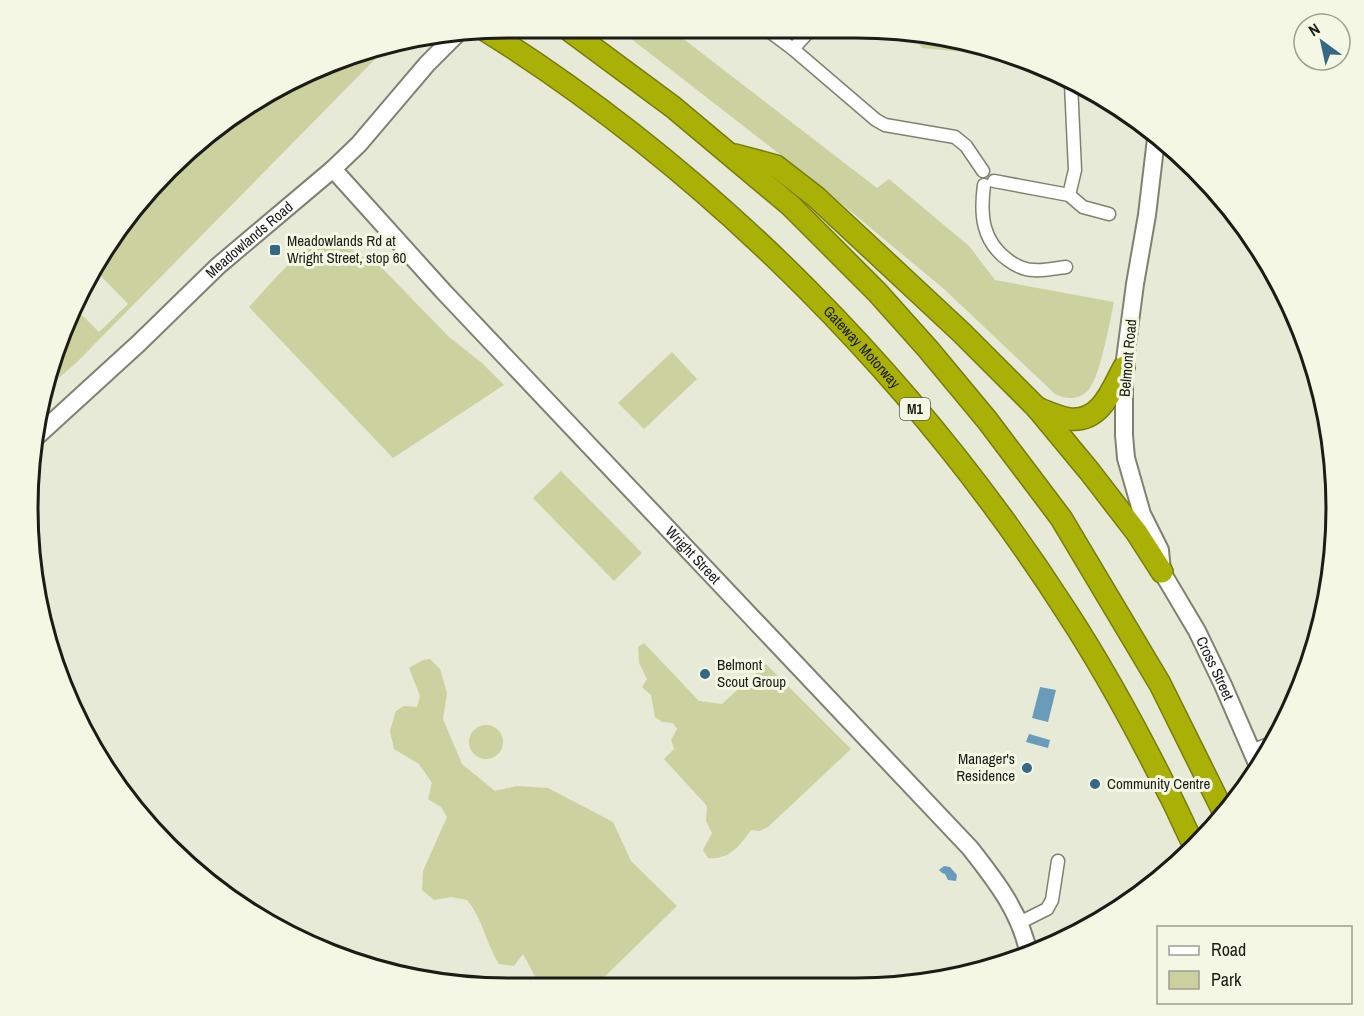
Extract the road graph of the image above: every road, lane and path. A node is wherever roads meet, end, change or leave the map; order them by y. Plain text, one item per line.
1 (497, 38) edge
2 (580, 38) edge
3 (778, 38) edge
4 (803, 38) edge
5 (449, 42) edge
6 (793, 49) junction
7 (1071, 90) edge
8 (1155, 146) edge
9 (729, 153) junction
10 (333, 169) junction
11 (989, 183) junction
12 (1070, 195) junction
13 (1109, 214) dead end
14 (1066, 267) dead end
15 (1124, 367) junction
16 (1037, 408) junction
17 (45, 429) edge
18 (1162, 572) junction
19 (1260, 747) edge
20 (1251, 751) junction
21 (1254, 758) edge
22 (1220, 805) edge
23 (1191, 839) edge
24 (1058, 861) dead end
25 (1019, 923) junction
26 (1027, 946) edge

1 - 23 highway, Gateway Motorway / M1
2 - 9 highway
3 - 6 street
4 - 6 street
5 - 10 main road, Meadowlands Road
6 - 11 street
7 - 12 street
8 - 15 main road, Belmont Road
9 - 16 highway
9 - 22 highway
10 - 17 main road, Meadowlands Road
10 - 25 main road, Wright Street
11 - 12 street
11 - 14 street
12 - 13 street
15 - 16 highway
15 - 18 main road, Belmont Road
16 - 18 highway
18 - 20 main road, Cross Street
19 - 20 street
20 - 21 main road, Cross Street
24 - 25 street
25 - 26 main road, Wright Street

